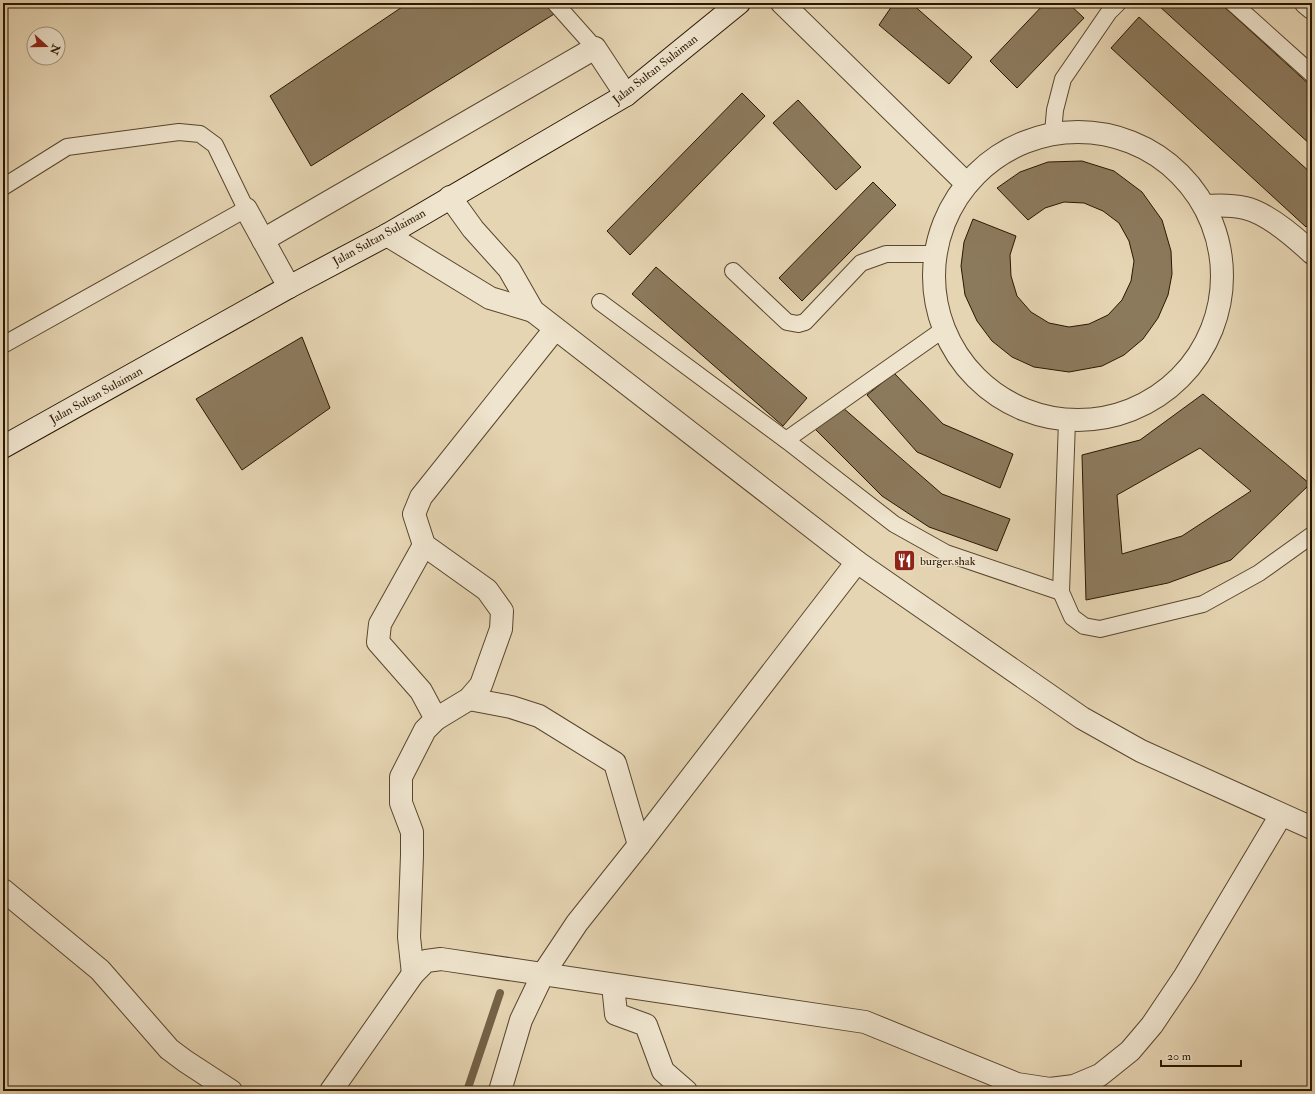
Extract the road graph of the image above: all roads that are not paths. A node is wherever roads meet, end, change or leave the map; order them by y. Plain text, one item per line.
1 (555, 3) edge
2 (739, 3) edge
3 (782, 3) edge
4 (1233, 3) edge
5 (1306, 3) edge
6 (1108, 6) edge
7 (1312, 8) edge
8 (595, 48) junction
9 (1312, 74) edge
10 (626, 95) junction
11 (1053, 133) junction
12 (967, 184) junction
13 (3, 187) edge
14 (450, 197) junction
15 (1205, 206) junction
16 (246, 209) junction
17 (387, 235) junction
18 (263, 240) junction
19 (1312, 253) edge
20 (936, 254) junction
21 (734, 271) dead end
22 (289, 287) junction
23 (600, 302) dead end
24 (532, 311) junction
25 (555, 329) junction
26 (944, 329) junction
27 (3, 345) edge
28 (1067, 421) junction
29 (786, 440) junction
30 (3, 447) edge
31 (1312, 535) edge
32 (424, 545) junction
33 (858, 562) junction
34 (1061, 592) junction
35 (469, 699) junction
36 (436, 719) junction
37 (1281, 815) junction
38 (1312, 828) edge
39 (639, 845) junction
40 (3, 890) edge
41 (413, 974) junction
42 (543, 974) junction
43 (613, 985) junction
44 (231, 1091) edge
45 (331, 1091) edge
46 (500, 1091) edge
47 (686, 1091) edge

1 - 8 lane
2 - 10 street, Jalan Sultan Sulaiman
3 - 12 street
4 - 9 lane
5 - 7 street
6 - 11 lane
8 - 10 street
8 - 18 street
10 - 14 street, Jalan Sultan Sulaiman
11 - 12 street
11 - 15 street
12 - 20 street
13 - 16 lane
14 - 17 street, Jalan Sultan Sulaiman
14 - 24 street
15 - 19 street
15 - 28 street
16 - 18 street
16 - 27 lane
17 - 22 street, Jalan Sultan Sulaiman
17 - 24 street
18 - 22 street
20 - 21 lane
20 - 26 street
22 - 30 street, Jalan Sultan Sulaiman
23 - 29 lane
24 - 25 street
25 - 32 street
25 - 33 street
26 - 28 street
26 - 29 lane
28 - 34 lane
29 - 34 lane
31 - 34 lane
32 - 35 street
32 - 36 street
33 - 37 street
33 - 39 street
35 - 36 street
35 - 39 street
36 - 41 street
37 - 38 street
37 - 43 street
39 - 42 street
40 - 44 street
41 - 42 street
41 - 45 street
42 - 43 street
42 - 46 street
43 - 47 street

